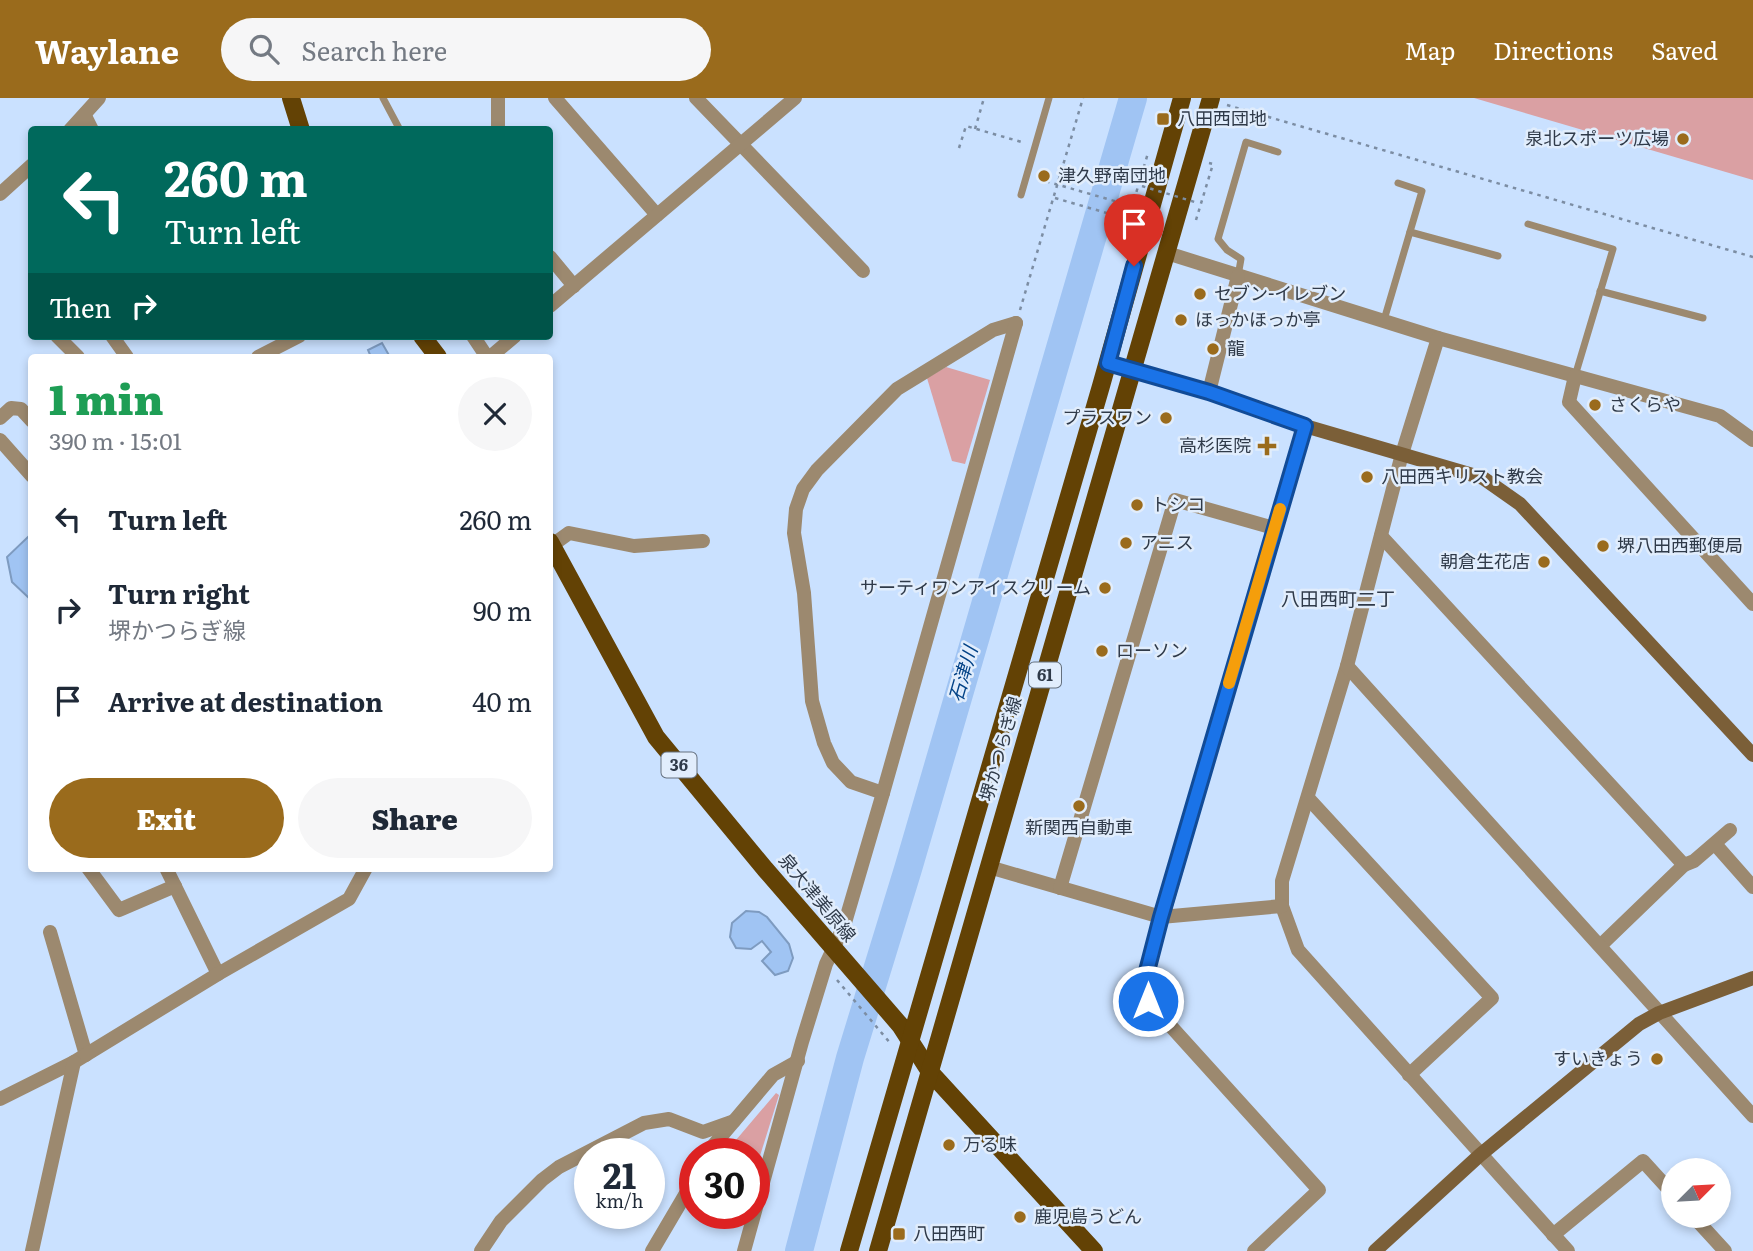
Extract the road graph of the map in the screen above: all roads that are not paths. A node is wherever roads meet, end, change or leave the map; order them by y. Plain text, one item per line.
1 (99, 98) edge
2 (291, 98) edge
3 (383, 98) edge
4 (498, 98) edge
5 (555, 98) edge
6 (696, 98) edge
7 (794, 98) edge
8 (1049, 98) edge
9 (1182, 98) edge
10 (1219, 102) edge
11 (85, 116) junction
12 (74, 126) edge
13 (90, 126) edge
14 (300, 126) edge
15 (398, 126) edge
16 (498, 126) edge
17 (740, 143) junction
18 (1279, 152) dead end
19 (28, 169) edge
20 (1398, 183) dead end
21 (0, 194) edge
22 (1021, 195) dead end
23 (657, 215) junction
24 (1528, 224) dead end
25 (1410, 232) junction
26 (1167, 253) junction
27 (1498, 256) dead end
28 (553, 261) edge
29 (863, 271) dead end
30 (1238, 276) junction
31 (574, 286) junction
32 (1600, 291) junction
33 (553, 304) edge
34 (1703, 318) dead end
35 (1384, 322) junction
36 (1438, 338) junction
37 (61, 340) edge
38 (291, 340) edge
39 (425, 340) edge
40 (510, 340) edge
41 (75, 354) edge
42 (264, 354) edge
43 (436, 354) edge
44 (492, 354) edge
45 (1108, 363) junction
46 (1133, 370) junction
47 (1575, 376) junction
48 (1209, 392) junction
49 (28, 417) edge
50 (0, 418) edge
51 (1305, 426) junction
52 (0, 440) edge
53 (1753, 440) edge
54 (1402, 454) junction
55 (28, 472) edge
56 (1274, 528) junction
57 (1381, 536) junction
58 (703, 541) dead end
59 (553, 542) edge
60 (553, 549) edge
61 (1753, 604) edge
62 (1347, 666) junction
63 (1753, 755) edge
64 (883, 793) junction
65 (1308, 798) junction
66 (1730, 830) dead end
67 (1715, 844) junction
68 (1684, 865) junction
69 (989, 867) junction
70 (91, 872) edge
71 (168, 872) edge
72 (364, 872) edge
73 (175, 886) junction
74 (1753, 887) edge
75 (1060, 888) junction
76 (1282, 906) junction
77 (1161, 917) junction
78 (50, 932) dead end
79 (1601, 945) junction
80 (833, 948) junction
81 (218, 974) junction
82 (1753, 978) edge
83 (1659, 1013) junction
84 (911, 1041) junction
85 (80, 1058) junction
86 (797, 1061) junction
87 (930, 1072) junction
88 (1409, 1075) junction
89 (1753, 1093) edge
90 (0, 1099) edge
91 (1738, 1099) junction
92 (1753, 1116) edge
93 (734, 1121) junction
94 (720, 1138) edge
95 (1480, 1154) junction
96 (1661, 1181) edge
97 (679, 1205) edge
98 (1704, 1228) edge
99 (1553, 1235) junction
100 (32, 1251) edge
101 (481, 1251) edge
102 (652, 1251) edge
103 (744, 1251) edge
104 (849, 1251) edge
105 (878, 1251) edge
106 (1094, 1251) edge
107 (1254, 1251) edge
108 (1375, 1251) edge
109 (1569, 1251) edge
110 (1725, 1251) edge

1 - 11 street
2 - 14 main road
3 - 15 lane
4 - 16 street
5 - 23 street
6 - 17 street
7 - 17 street
8 - 22 lane
9 - 45 main road, 堺かつらぎ線 / 61
10 - 26 main road, 堺かつらぎ線 / 61
11 - 12 street
11 - 13 street
17 - 23 street
17 - 29 street
18 - 30 lane
19 - 21 street
20 - 25 lane
23 - 31 street
24 - 32 lane
25 - 27 lane
25 - 35 lane
26 - 30 street
26 - 46 main road, 堺かつらぎ線 / 61
28 - 31 street
30 - 35 street
30 - 48 street
31 - 33 street
32 - 34 lane
32 - 47 lane
35 - 36 street
36 - 47 street
36 - 54 street
37 - 41 street
38 - 42 street
39 - 43 main road
40 - 44 street
45 - 46 street
45 - 84 main road, 堺かつらぎ線 / 61
46 - 48 street
46 - 69 main road, 堺かつらぎ線 / 61
47 - 53 street
47 - 61 street
48 - 51 street
49 - 50 street
51 - 54 street
51 - 56 street
52 - 55 street
54 - 57 street
54 - 63 street
56 - 75 street
56 - 77 street
57 - 62 street
57 - 68 street
58 - 59 street
60 - 80 main road, 泉大津美原線 / 36
62 - 65 street
62 - 79 street
64 - 64 street
64 - 80 street
65 - 76 street
65 - 88 street
66 - 67 street
67 - 68 street
67 - 74 street
68 - 79 street
69 - 75 street
69 - 87 main road, 堺かつらぎ線 / 61
70 - 73 street
71 - 73 street
72 - 81 street
73 - 81 street
75 - 77 street
76 - 77 street
76 - 88 street
77 - 107 street
78 - 85 street
79 - 83 street
80 - 84 main road, 泉大津美原線 / 36
80 - 86 street
81 - 85 street
82 - 83 street
83 - 91 street
83 - 95 street
84 - 87 main road, 泉大津美原線 / 36
84 - 104 main road, 堺かつらぎ線 / 61
85 - 90 street
85 - 100 street
86 - 93 street
86 - 103 street
87 - 105 main road, 堺かつらぎ線 / 61
87 - 106 main road, 泉大津美原線 / 36
88 - 95 street
89 - 91 street
91 - 92 street
93 - 94 street
93 - 101 street
95 - 99 street
95 - 108 street
96 - 99 street
97 - 102 street
98 - 110 street
99 - 109 street

